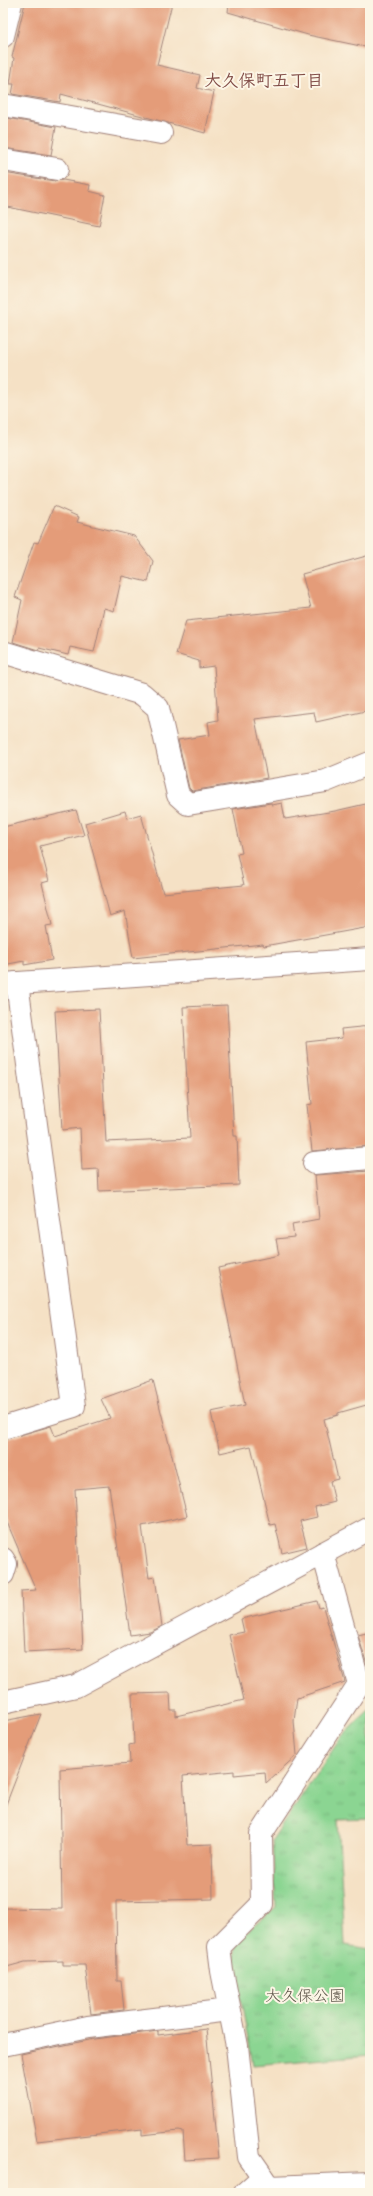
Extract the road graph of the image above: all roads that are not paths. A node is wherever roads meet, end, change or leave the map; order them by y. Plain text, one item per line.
1 (11, 3) edge
2 (3, 36) edge
3 (3, 105) edge
4 (161, 133) dead end
5 (3, 160) edge
6 (57, 169) dead end
7 (3, 652) edge
8 (370, 763) edge
9 (370, 959) edge
10 (10, 983) edge
11 (370, 1158) edge
12 (314, 1163) dead end
13 (3, 1428) edge
14 (370, 1528) edge
15 (323, 1553) junction
16 (3, 1559) edge
17 (3, 1574) edge
18 (3, 1702) edge
19 (229, 2010) junction
20 (3, 2045) edge
21 (263, 2176) junction
22 (370, 2183) edge
23 (245, 2193) edge

1 - 2 street
3 - 4 street
5 - 6 street
7 - 8 street
9 - 10 street
10 - 13 street
11 - 12 street
14 - 15 street
15 - 18 street
15 - 19 street
16 - 17 street
19 - 20 street
19 - 21 street
21 - 22 street
21 - 23 street

